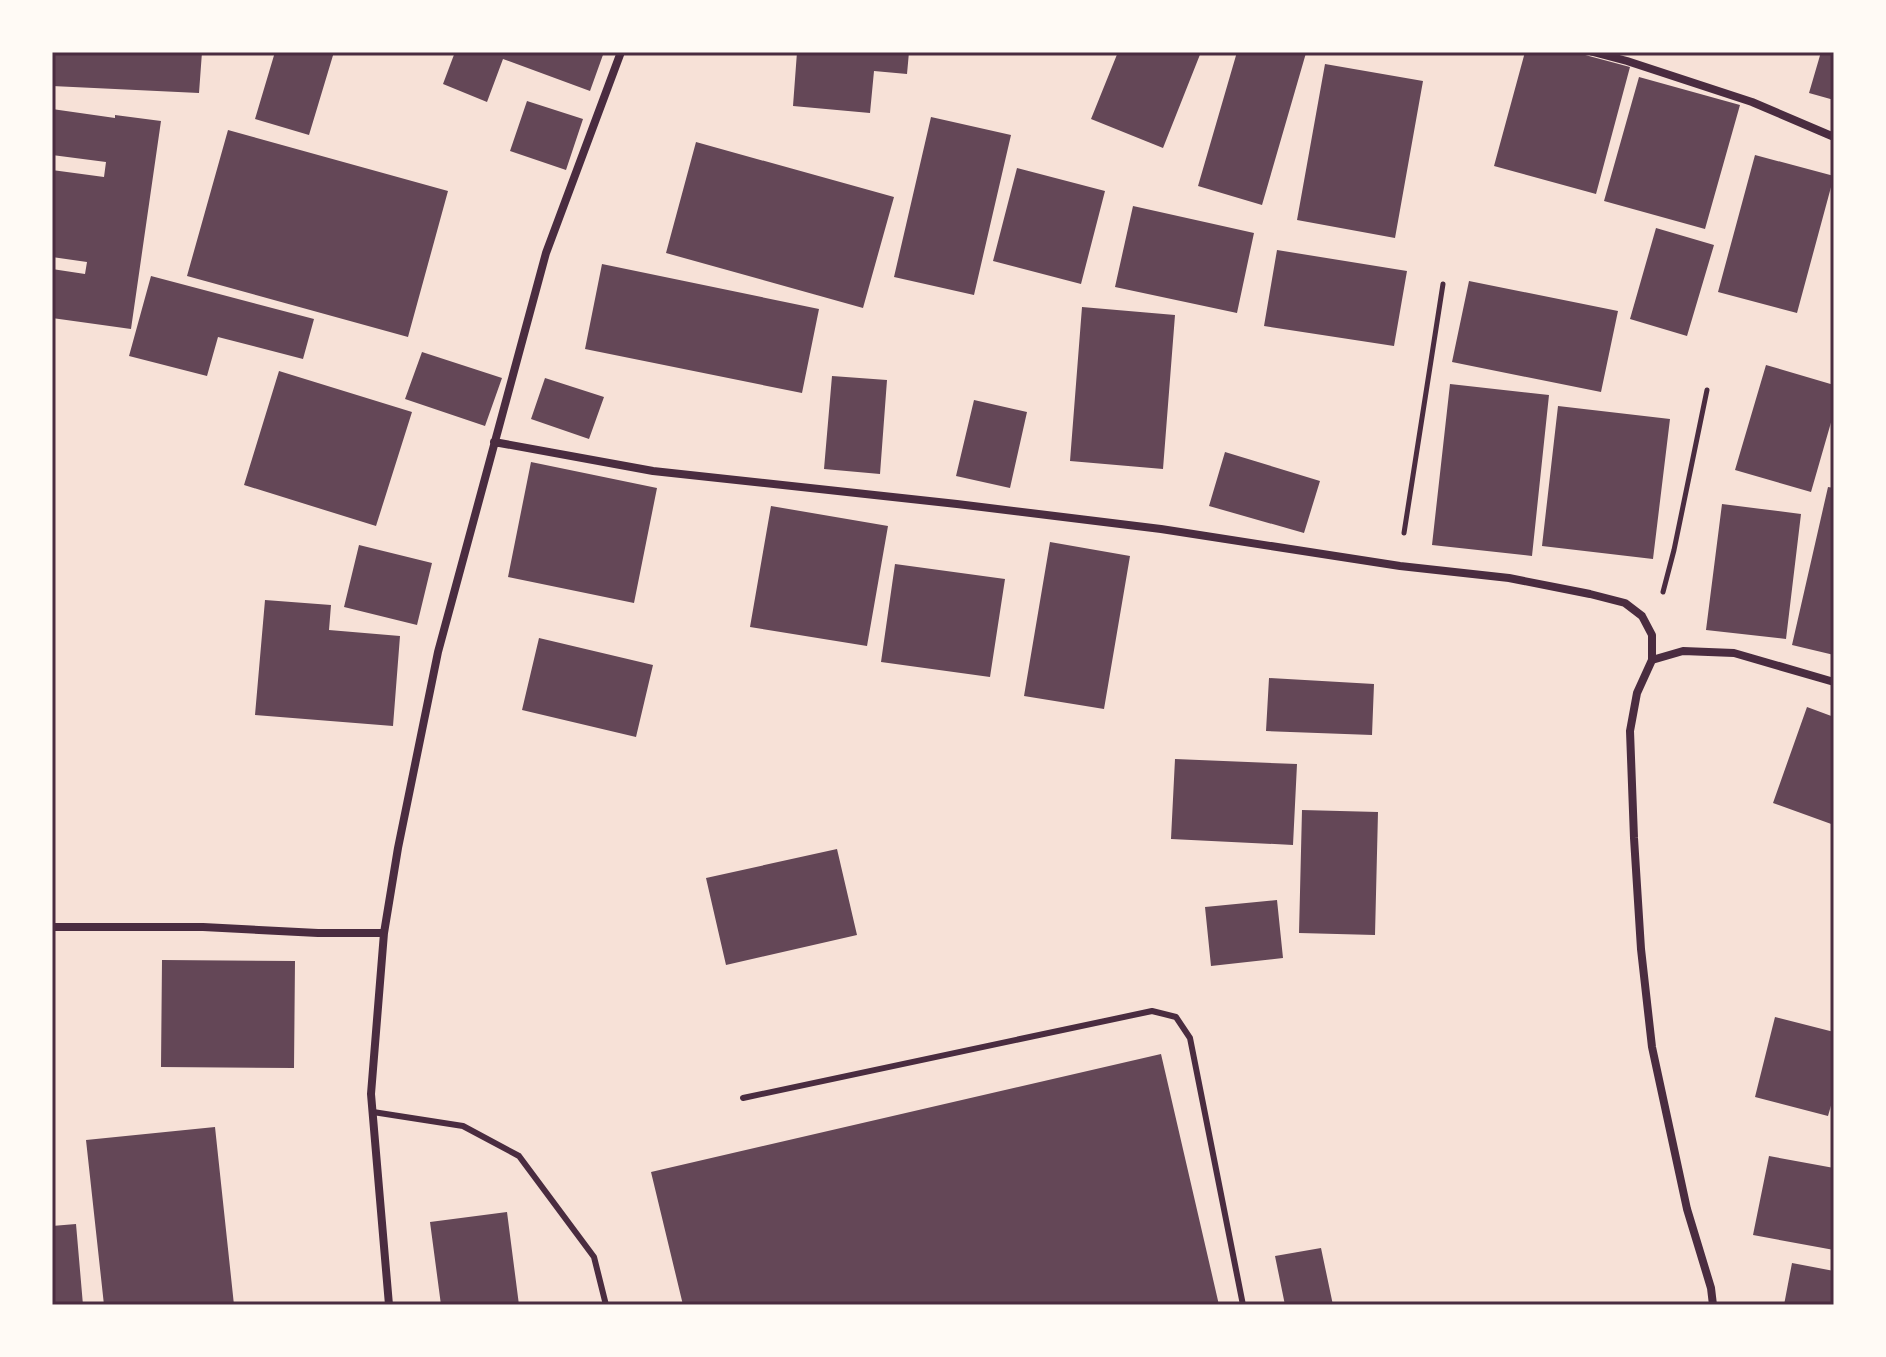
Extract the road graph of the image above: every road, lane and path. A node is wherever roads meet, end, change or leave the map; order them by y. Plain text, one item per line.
1 (621, 52) edge
2 (1593, 52) edge
3 (1834, 137) edge
4 (1443, 284) dead end
5 (1707, 390) dead end
6 (494, 442) junction
7 (1400, 566) junction
8 (1652, 635) junction
9 (1652, 660) junction
10 (1834, 682) edge
11 (52, 927) edge
12 (384, 933) junction
13 (743, 1098) dead end
14 (373, 1112) junction
15 (389, 1305) edge
16 (606, 1305) edge
17 (1243, 1305) edge
18 (1713, 1305) edge

1 - 6 street
2 - 3 street
4 - 7 path
5 - 8 path
6 - 7 street
6 - 12 street
7 - 8 street
8 - 9 street
9 - 10 street
9 - 18 street
11 - 12 street
12 - 14 street
13 - 17 lane
14 - 15 street
14 - 16 lane

